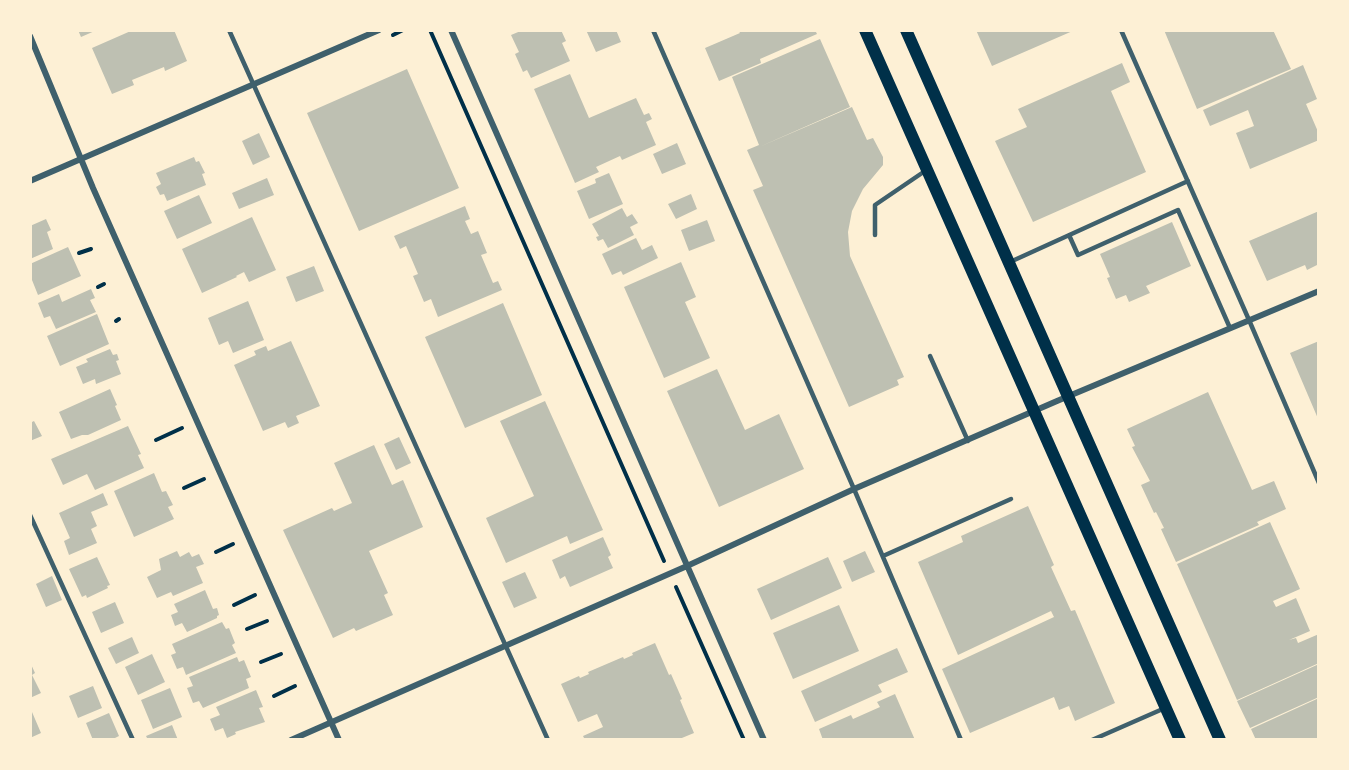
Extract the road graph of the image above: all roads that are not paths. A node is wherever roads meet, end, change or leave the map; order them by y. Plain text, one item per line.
1 (229, 30) edge
2 (379, 30) edge
3 (451, 30) edge
4 (653, 30) edge
5 (865, 30) edge
6 (906, 30) edge
7 (1121, 30) edge
8 (30, 36) edge
9 (254, 85) junction
10 (81, 159) junction
11 (927, 169) junction
12 (30, 181) edge
13 (1188, 181) junction
14 (875, 235) dead end
15 (1069, 235) junction
16 (1010, 262) junction
17 (1319, 291) edge
18 (1249, 320) junction
19 (1230, 328) junction
20 (930, 356) dead end
21 (1069, 397) junction
22 (1034, 411) junction
23 (968, 441) junction
24 (1319, 483) edge
25 (854, 489) junction
26 (1011, 499) dead end
27 (30, 515) edge
28 (883, 556) junction
29 (687, 566) junction
30 (505, 645) junction
31 (1165, 708) junction
32 (331, 722) junction
33 (1112, 732) junction
34 (133, 740) edge
35 (291, 740) edge
36 (339, 740) edge
37 (548, 740) edge
38 (764, 740) edge
39 (961, 740) edge
40 (1092, 740) edge
41 (1115, 740) edge
42 (1180, 740) edge
43 (1220, 740) edge

1 - 9 lane
2 - 9 street
3 - 29 street
4 - 25 lane
5 - 11 main road
6 - 16 main road
7 - 13 lane
8 - 10 street
9 - 10 street
9 - 30 lane
10 - 12 street
10 - 32 street
11 - 14 lane
11 - 22 main road
13 - 15 lane
13 - 18 lane
15 - 16 lane
15 - 19 lane
16 - 21 main road
17 - 18 street
18 - 19 street
18 - 24 lane
19 - 21 street
20 - 23 lane
21 - 22 street
21 - 43 main road
22 - 23 street
22 - 31 main road
23 - 25 street
25 - 28 lane
25 - 29 street
26 - 28 lane
27 - 34 lane
28 - 39 lane
29 - 30 street
29 - 38 street
30 - 32 street
30 - 37 lane
31 - 33 lane
31 - 42 main road
32 - 35 street
32 - 36 street
33 - 40 lane
33 - 41 lane

